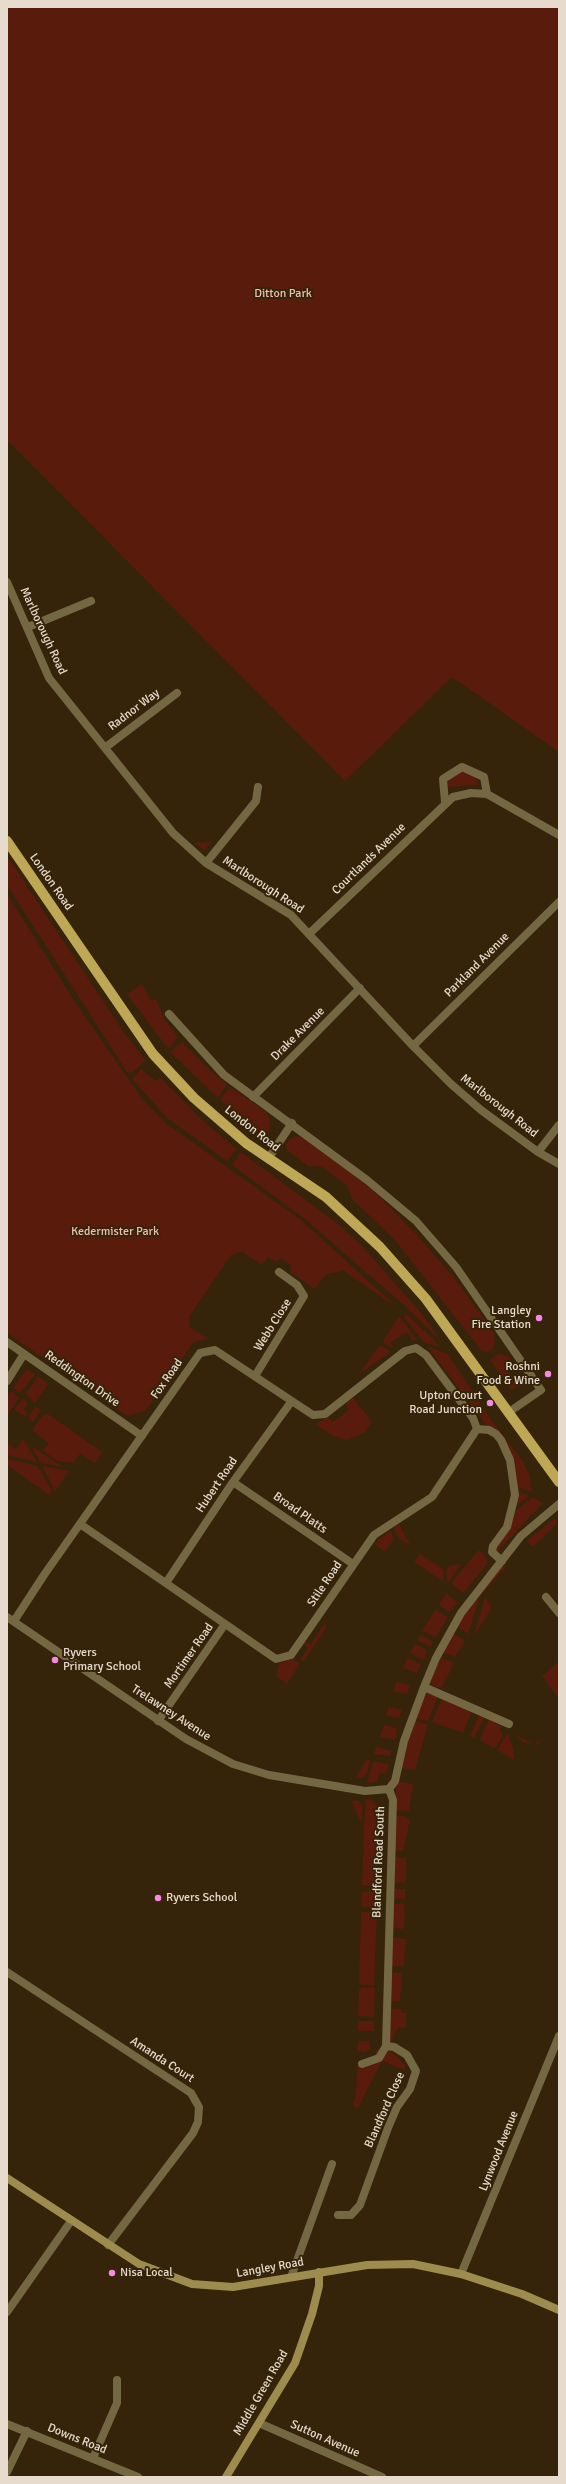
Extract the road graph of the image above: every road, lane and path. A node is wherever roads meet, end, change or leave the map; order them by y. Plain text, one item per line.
1 (7, 582) edge
2 (91, 601) dead end
3 (28, 627) junction
4 (177, 693) dead end
5 (106, 747) junction
6 (258, 787) dead end
7 (487, 794) junction
8 (445, 802) junction
9 (559, 836) edge
10 (7, 841) edge
11 (206, 863) junction
12 (559, 902) edge
13 (310, 933) junction
14 (360, 988) junction
15 (169, 1014) dead end
16 (412, 1046) junction
17 (253, 1097) junction
18 (292, 1123) junction
19 (559, 1125) edge
20 (538, 1152) junction
21 (268, 1159) junction
22 (559, 1164) edge
23 (279, 1272) dead end
24 (7, 1342) edge
25 (24, 1354) junction
26 (255, 1376) junction
27 (7, 1382) edge
28 (291, 1402) junction
29 (509, 1412) junction
30 (477, 1429) junction
31 (142, 1436) junction
32 (233, 1482) junction
33 (559, 1482) edge
34 (559, 1504) edge
35 (80, 1524) junction
36 (502, 1561) junction
37 (353, 1564) junction
38 (166, 1583) junction
39 (546, 1597) dead end
40 (559, 1613) edge
41 (10, 1619) edge
42 (225, 1624) junction
43 (424, 1687) junction
44 (158, 1721) junction
45 (509, 1724) dead end
46 (389, 1789) junction
47 (7, 1972) edge
48 (559, 2036) edge
49 (386, 2046) junction
50 (362, 2064) dead end
51 (332, 2164) dead end
52 (7, 2178) edge
53 (338, 2215) dead end
54 (71, 2221) junction
55 (108, 2245) junction
56 (319, 2272) junction
57 (461, 2274) junction
58 (291, 2277) junction
59 (559, 2310) edge
60 (7, 2312) edge
61 (117, 2380) dead end
62 (259, 2423) junction
63 (7, 2424) edge
64 (27, 2431) junction
65 (93, 2458) junction
66 (7, 2472) edge
67 (138, 2477) edge
68 (226, 2477) edge
69 (382, 2477) edge

1 - 3 street, Marlborough Road
2 - 3 street
3 - 5 street, Marlborough Road
4 - 5 street, Radnor Way
5 - 11 street, Marlborough Road
6 - 11 street
7 - 8 street, Courtlands Avenue
7 - 8 street
7 - 9 street, Courtlands Avenue
8 - 13 street, Courtlands Avenue
10 - 21 main road, London Road
11 - 13 street, Marlborough Road
12 - 16 street, Parkland Avenue
13 - 14 street, Marlborough Road
14 - 16 street, Marlborough Road
14 - 17 street, Drake Avenue
15 - 17 street
16 - 20 street, Marlborough Road
17 - 18 street
18 - 21 street
18 - 29 street
19 - 20 street
20 - 22 street, Marlborough Road
21 - 29 main road, London Road
23 - 26 street, Webb Close
24 - 25 street, Reddington Drive
25 - 27 street
25 - 31 street, Reddington Drive
26 - 28 street, Fox Road
26 - 31 street, Fox Road
28 - 30 street, Fox Road
28 - 32 street, Hubert Road
29 - 33 main road, London Road
30 - 36 street
30 - 37 street, Stile Road
31 - 35 street, Fox Road
32 - 37 street, Broad Platts
32 - 38 street, Hubert Road
34 - 36 street, Blandford Road South
35 - 38 street, Stile Road
35 - 41 street, Fox Road
36 - 43 street, Blandford Road South
37 - 42 street, Stile Road
38 - 42 street, Stile Road
39 - 40 street
41 - 44 street, Trelawney Avenue
42 - 44 street, Mortimer Road
43 - 45 street
43 - 46 street, Blandford Road South
44 - 46 street, Trelawney Avenue
46 - 49 street, Blandford Road South
47 - 55 street, Amanda Court
48 - 57 street, Lynwood Avenue
49 - 50 street
49 - 53 street, Blandford Close
51 - 58 street
52 - 54 street, Langley Road
54 - 55 street, Langley Road
54 - 60 street
55 - 58 street, Langley Road
56 - 57 street, Langley Road
56 - 58 street, Langley Road
56 - 62 street, Middle Green Road
57 - 59 street, Langley Road
61 - 65 street
62 - 68 street, Middle Green Road
62 - 69 street, Sutton Avenue
63 - 64 street, Downs Road
64 - 65 street, Downs Road
64 - 66 street
65 - 67 street, Downs Road

